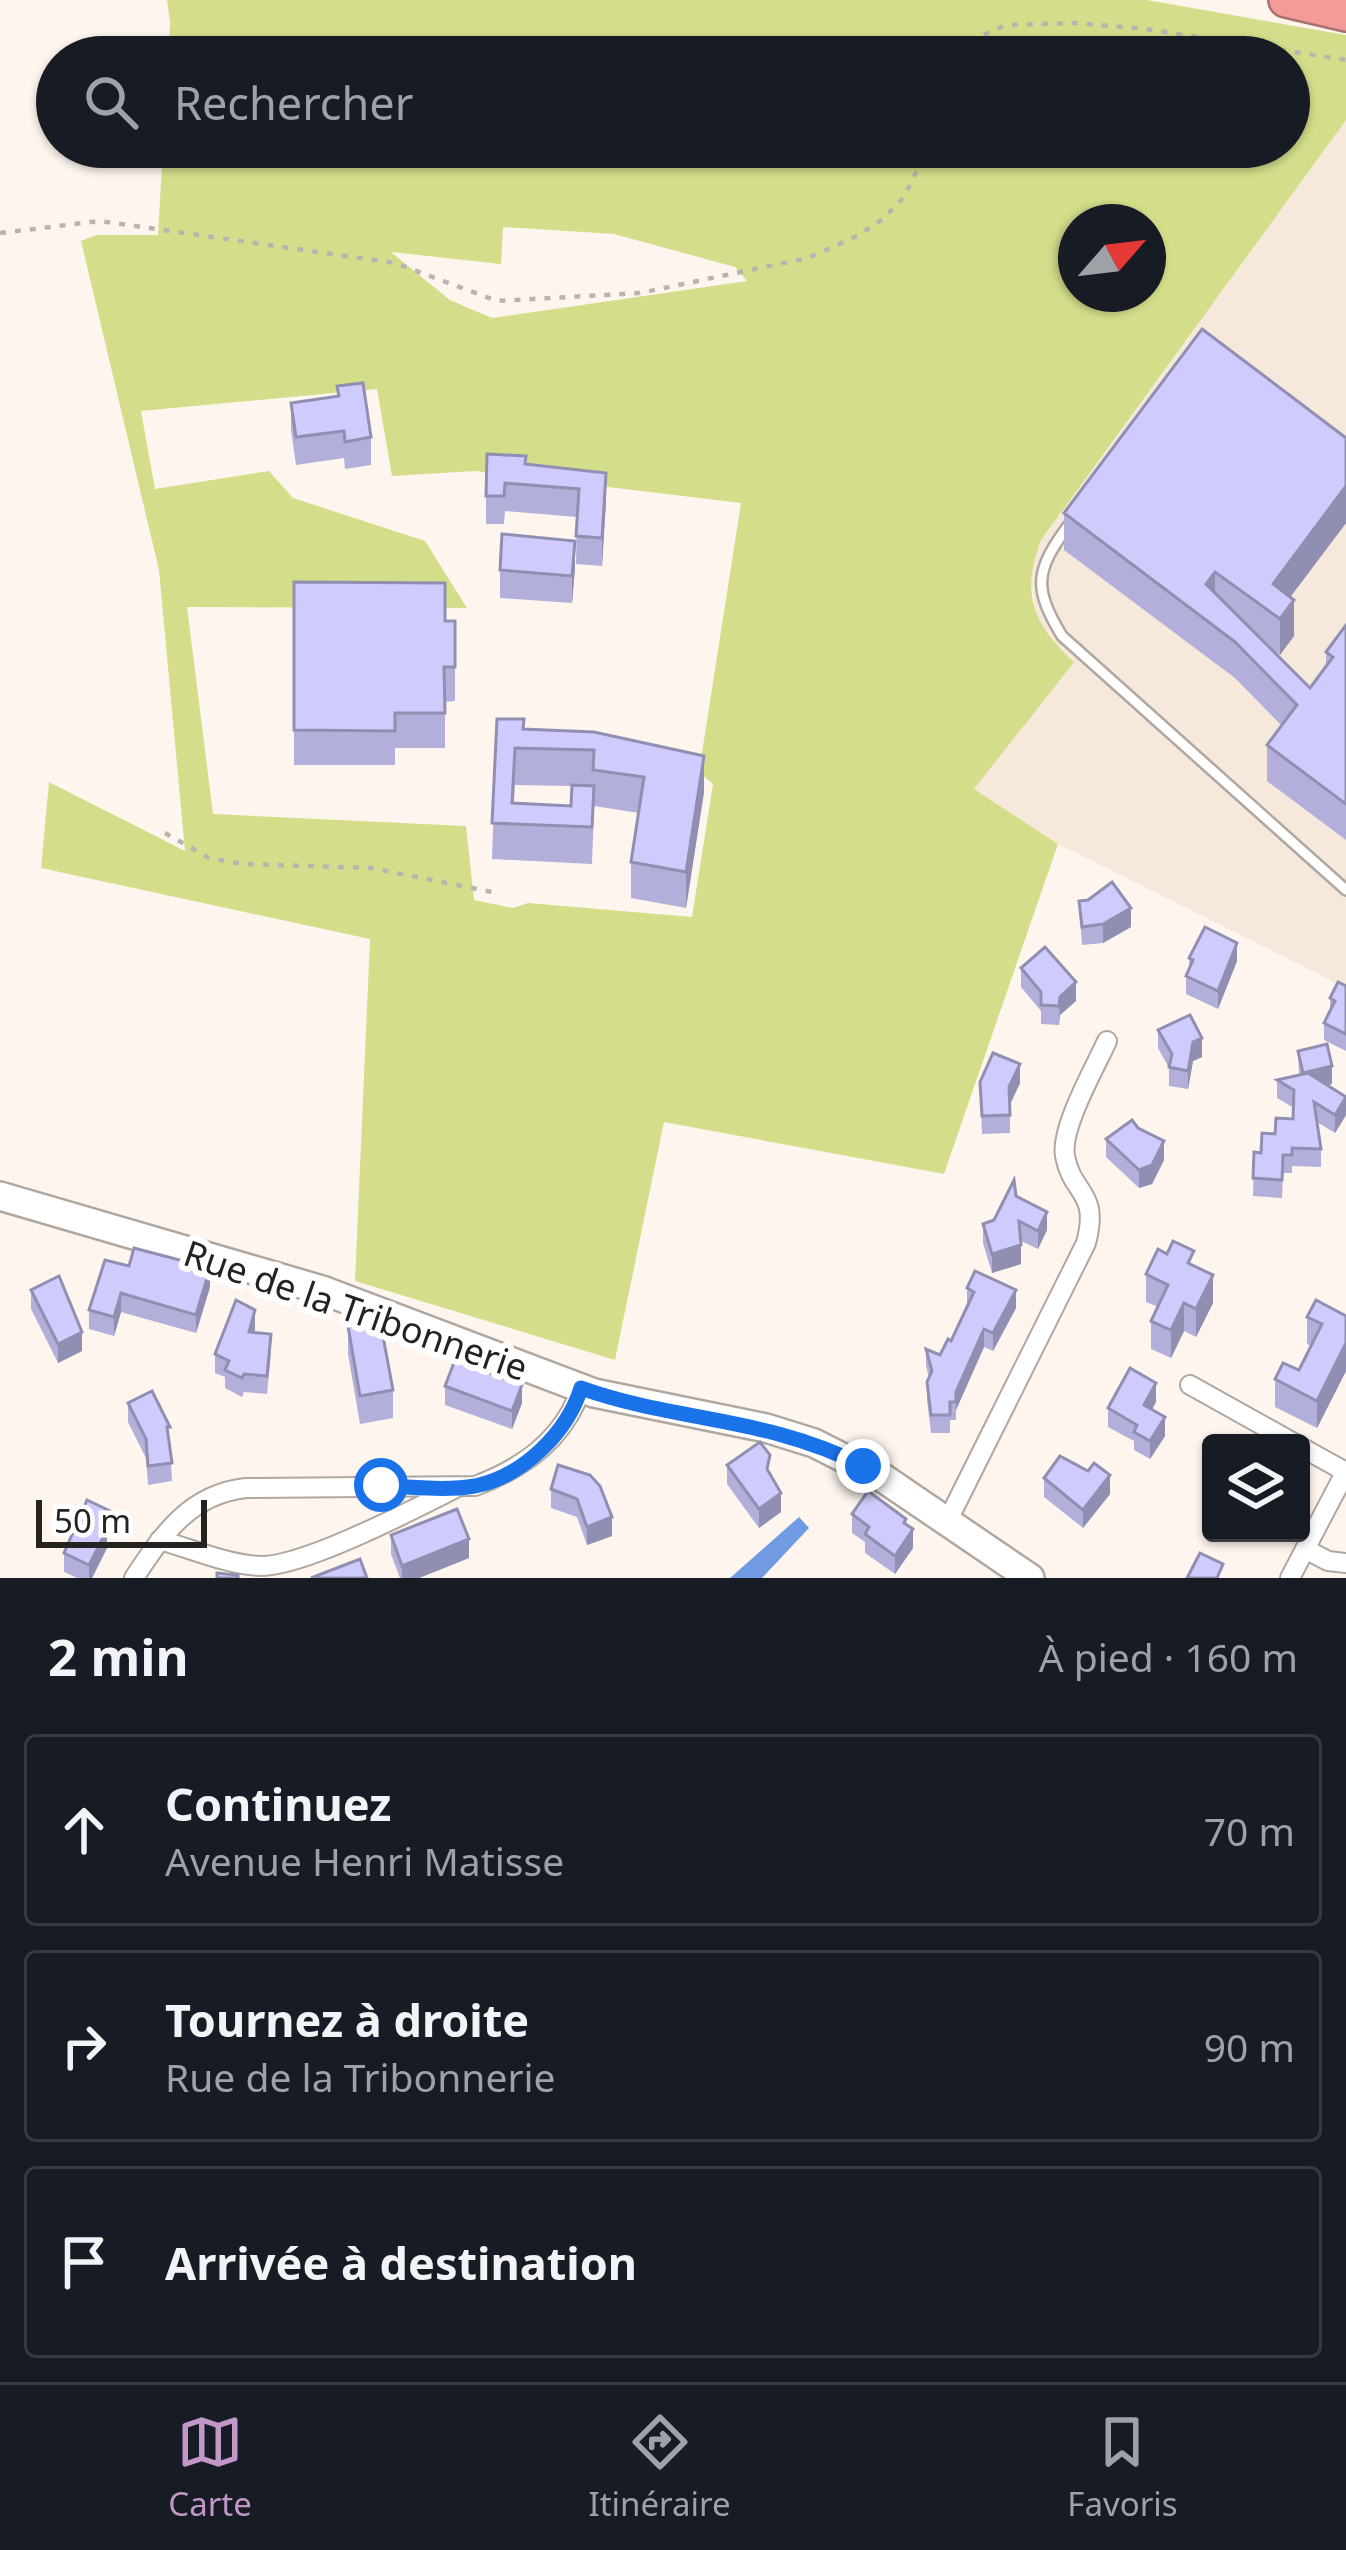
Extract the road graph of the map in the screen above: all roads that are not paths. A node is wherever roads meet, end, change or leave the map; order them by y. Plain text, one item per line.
1 (1286, 0) edge
2 (1346, 14) edge
3 (1074, 518) edge
4 (1346, 890) edge
5 (1107, 1042) dead end
6 (0, 1196) edge
7 (1190, 1385) dead end
8 (581, 1388) junction
9 (1278, 1434) edge
10 (1310, 1452) edge
11 (1346, 1472) edge
12 (461, 1486) junction
13 (949, 1520) junction
14 (160, 1540) junction
15 (1305, 1549) junction
16 (1346, 1563) edge
17 (134, 1578) edge
18 (1030, 1578) edge
19 (1290, 1578) edge

1 - 2 highway
3 - 4 lane
5 - 13 street
6 - 8 street, Rue de la Tribonnerie
7 - 9 street
8 - 12 street
8 - 13 street, Rue de la Tribonnerie
10 - 11 street
11 - 15 street
12 - 14 street
12 - 14 street
13 - 18 street, Rue de la Tribonnerie
14 - 17 street
15 - 16 street
15 - 19 street

